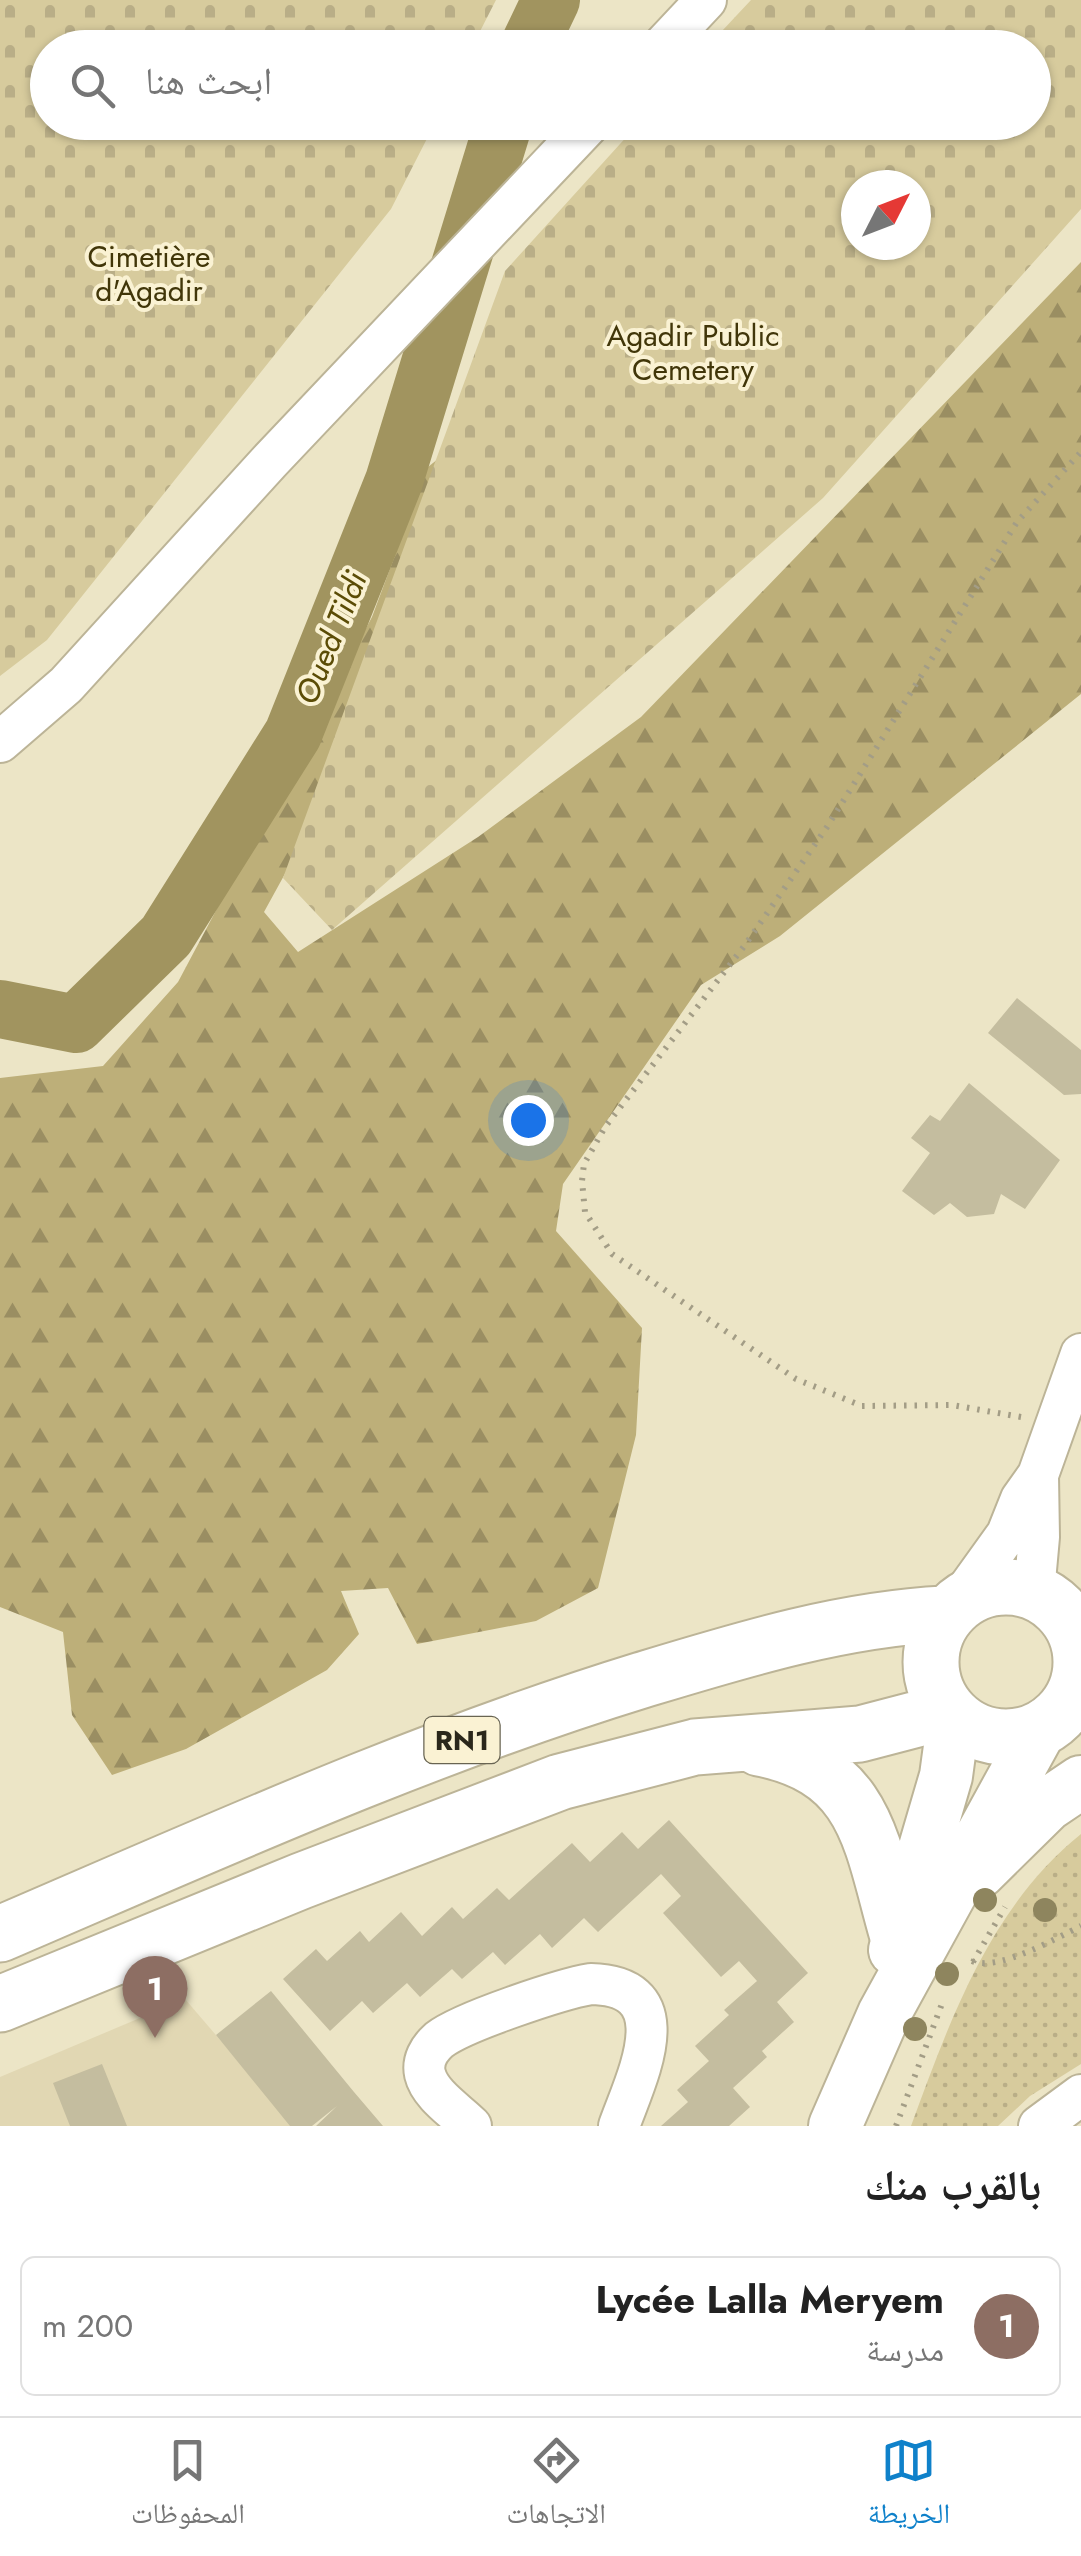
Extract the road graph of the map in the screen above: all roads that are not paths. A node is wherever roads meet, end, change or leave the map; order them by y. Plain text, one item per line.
1 (706, 0) edge
2 (678, 30) edge
3 (575, 140) edge
4 (0, 742) edge
5 (1081, 1354) edge
6 (1038, 1475) junction
7 (1057, 1602) edge
8 (951, 1609) junction
9 (951, 1714) junction
10 (1059, 1723) edge
11 (726, 1742) junction
12 (1081, 1782) edge
13 (0, 1934) edge
14 (942, 1939) junction
15 (0, 2004) edge
16 (1081, 2095) edge
17 (471, 2126) edge
18 (619, 2126) edge
19 (834, 2126) edge
20 (1039, 2126) edge

1 - 2 street
3 - 4 street
5 - 6 street
6 - 7 street
6 - 8 street
7 - 8 highway, RN1
7 - 10 highway
8 - 9 highway
8 - 13 highway, RN1
9 - 10 highway
9 - 11 highway, RN1
9 - 14 main road
10 - 14 main road
11 - 14 highway
11 - 15 highway, RN1
12 - 14 main road
14 - 19 main road
16 - 20 street
17 - 18 street

